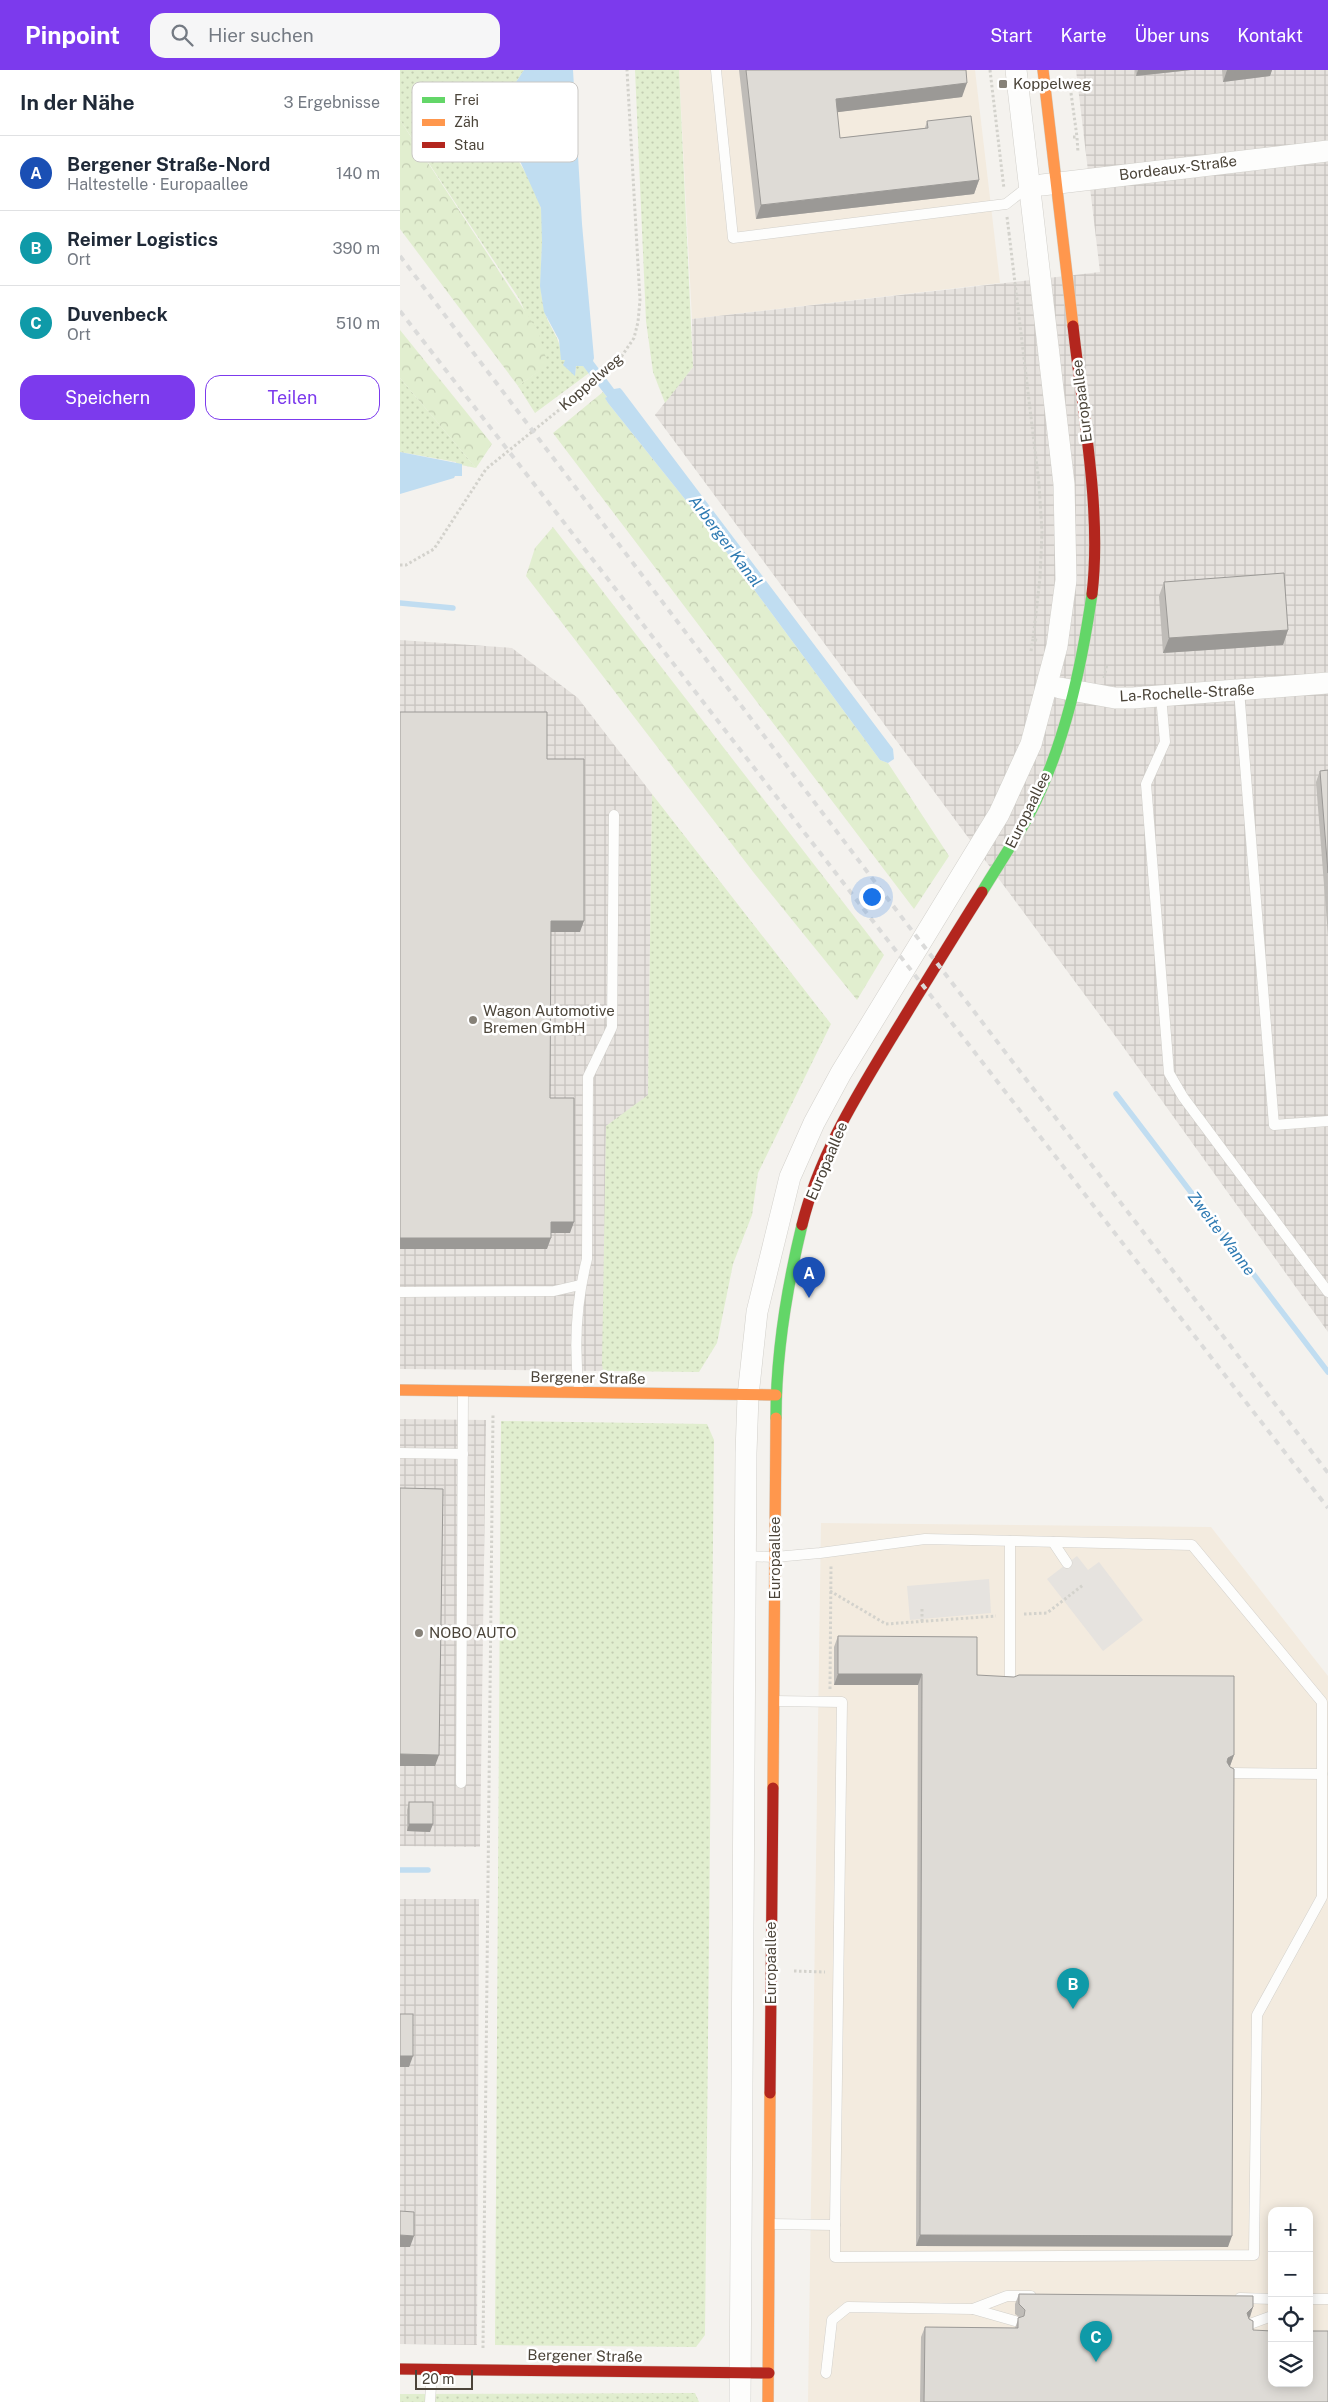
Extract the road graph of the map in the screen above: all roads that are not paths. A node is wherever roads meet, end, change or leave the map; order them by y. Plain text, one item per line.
1 (716, 70) edge
2 (1016, 70) edge
3 (1043, 70) edge
4 (1328, 151) edge
5 (1056, 183) junction
6 (1029, 186) junction
7 (1328, 683) edge
8 (1047, 685) junction
9 (1239, 690) junction
10 (1073, 691) junction
11 (1161, 696) junction
12 (614, 815) dead end
13 (1328, 1121) edge
14 (580, 1286) junction
15 (400, 1292) edge
16 (1328, 1292) edge
17 (400, 1390) edge
18 (463, 1390) junction
19 (579, 1392) junction
20 (776, 1395) junction
21 (748, 1396) junction
22 (400, 1453) edge
23 (463, 1454) junction
24 (1010, 1541) junction
25 (1053, 1542) junction
26 (744, 1556) junction
27 (775, 1557) junction
28 (1067, 1563) dead end
29 (753, 1609) junction
30 (775, 1611) junction
31 (1010, 1681) edge
32 (774, 1701) junction
33 (1230, 1773) edge
34 (1322, 1774) junction
35 (461, 1783) dead end
36 (769, 2224) junction
37 (835, 2225) junction
38 (1046, 2297) edge
39 (1232, 2298) edge
40 (1268, 2298) edge
41 (973, 2309) junction
42 (1268, 2317) edge
43 (1015, 2321) dead end
44 (1250, 2324) edge
45 (400, 2369) edge
46 (432, 2369) junction
47 (769, 2372) junction
48 (826, 2372) dead end
49 (741, 2373) junction
50 (430, 2402) edge
51 (740, 2402) edge
52 (768, 2402) edge

1 - 6 lane
2 - 6 street, Europaallee
3 - 5 street, Europaallee
4 - 5 street, Bordeaux-Straße
5 - 6 street, Bordeaux-Straße
5 - 10 street, Europaallee
6 - 8 street, Europaallee
7 - 9 street, La-Rochelle-Straße
8 - 10 street, La-Rochelle-Straße
8 - 21 street, Europaallee
9 - 11 street, La-Rochelle-Straße
9 - 13 lane
10 - 11 street, La-Rochelle-Straße
10 - 20 street, Europaallee
11 - 16 lane
12 - 14 lane
14 - 15 lane
14 - 19 lane
17 - 18 street, Bergener Straße
18 - 19 street, Bergener Straße
18 - 23 lane
19 - 21 street, Bergener Straße
20 - 21 street, Bergener Straße
20 - 27 street, Europaallee
21 - 26 street, Europaallee
22 - 23 lane
23 - 35 lane
24 - 25 lane
24 - 27 lane
24 - 31 lane
25 - 28 lane
25 - 34 lane
26 - 27 lane
26 - 29 street, Europaallee
27 - 30 street, Europaallee
29 - 30 lane
29 - 49 street, Europaallee
30 - 32 street, Europaallee
32 - 36 street, Europaallee
32 - 37 lane
33 - 34 lane
34 - 37 lane
36 - 37 lane
36 - 47 street, Europaallee
38 - 41 lane
39 - 40 lane
41 - 43 lane
41 - 48 lane
42 - 44 lane
45 - 46 street, Bergener Straße
46 - 49 street, Bergener Straße
46 - 50 lane
47 - 49 street, Bergener Straße
47 - 52 street, Europaallee
49 - 51 street, Europaallee

